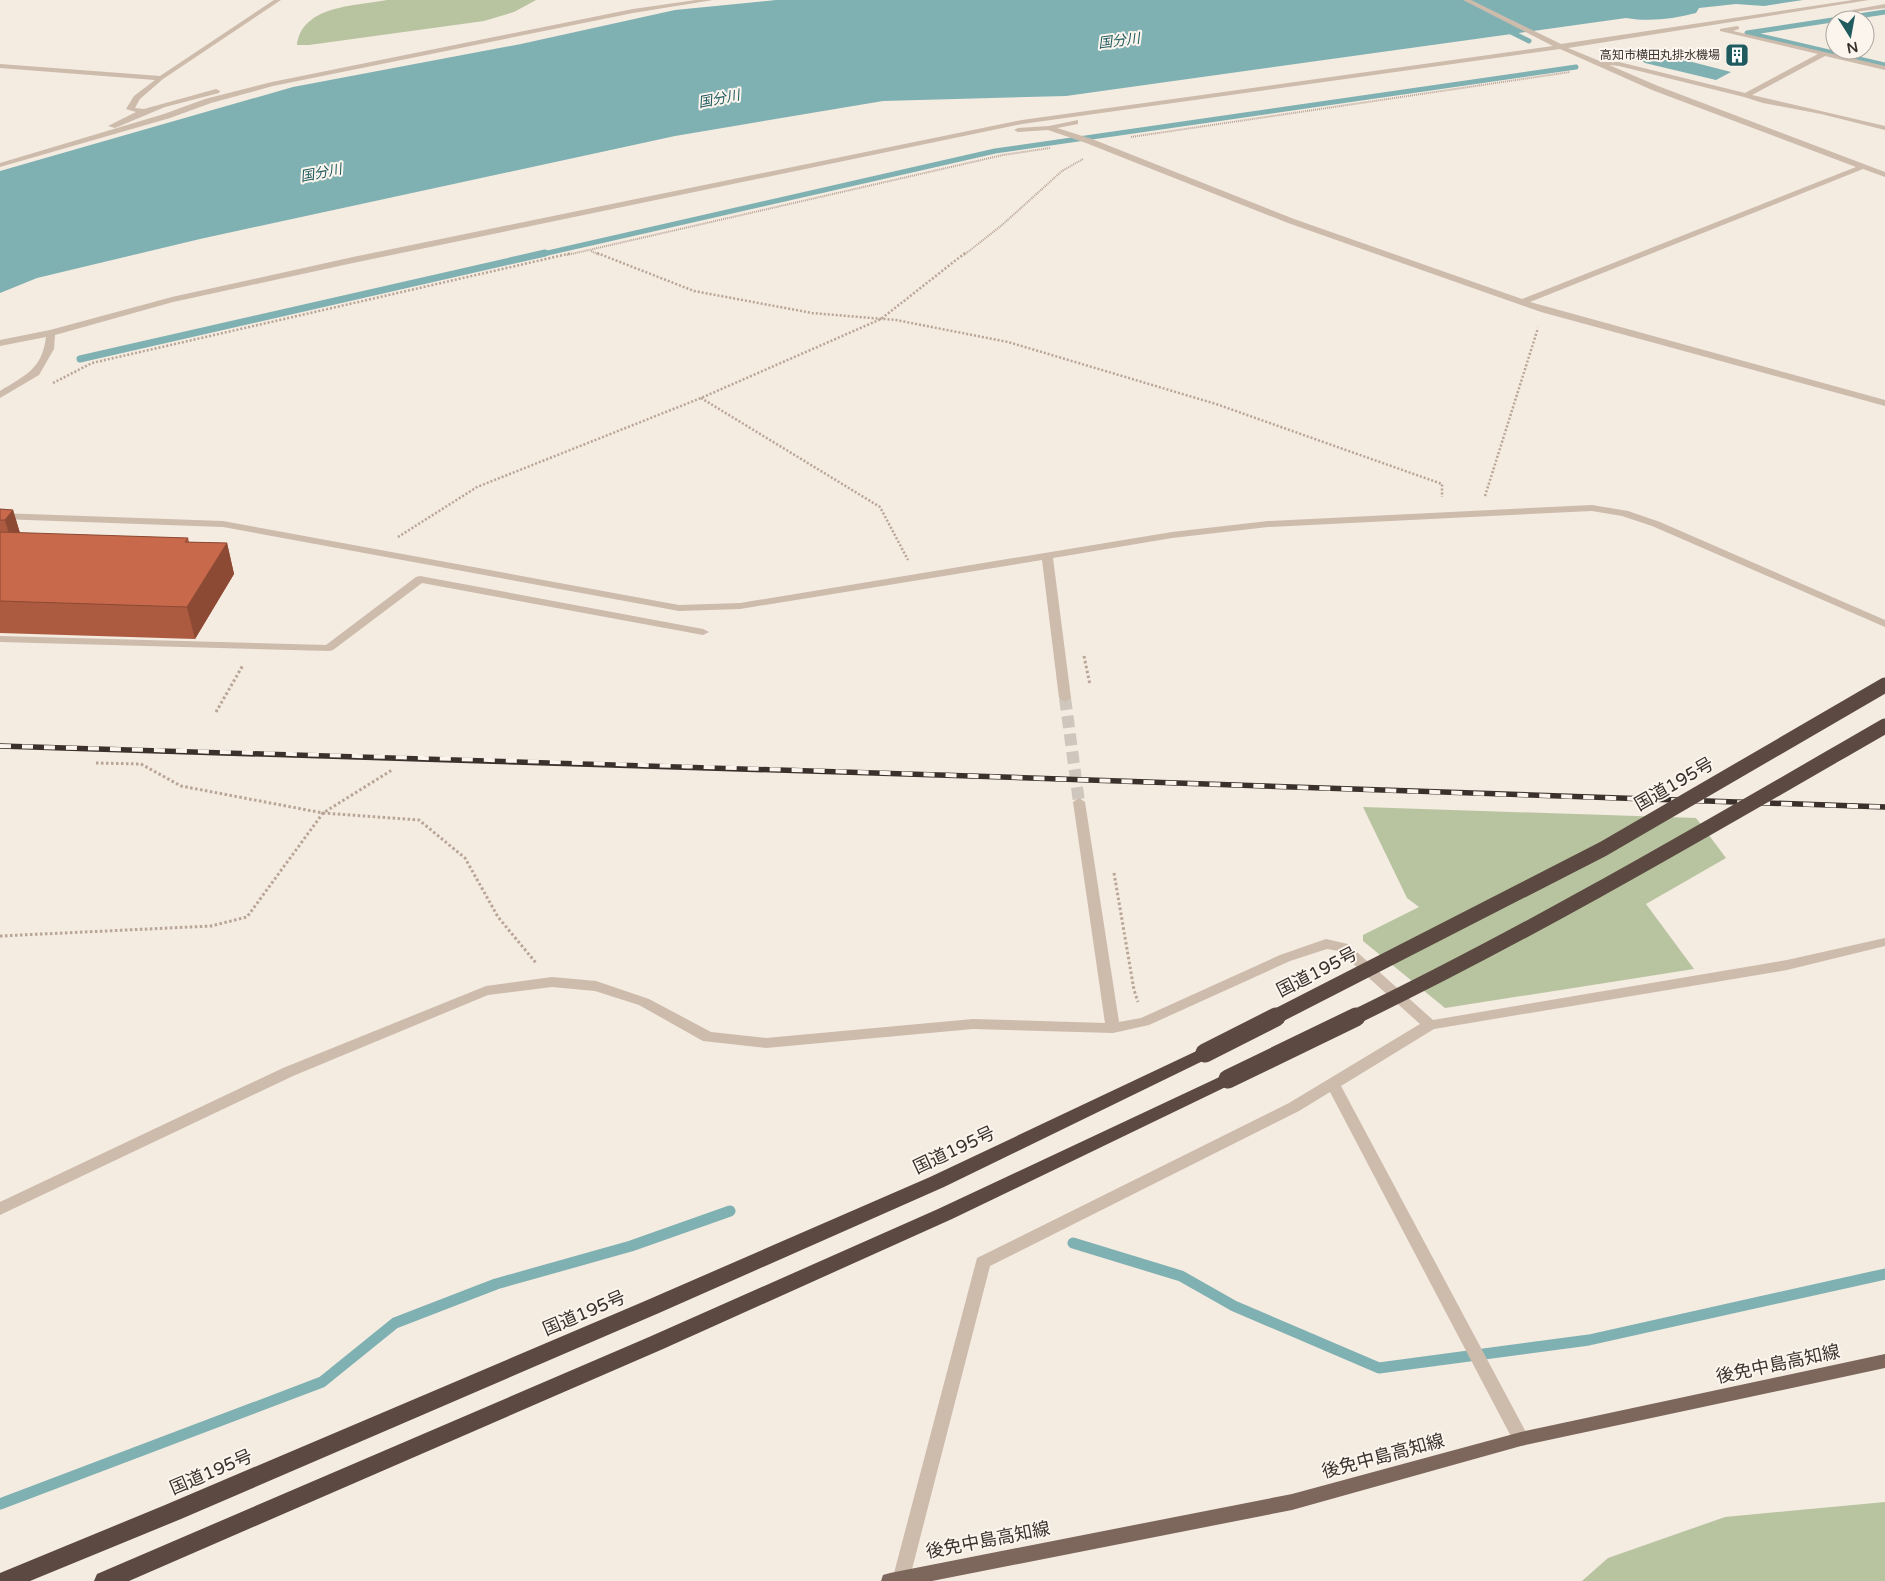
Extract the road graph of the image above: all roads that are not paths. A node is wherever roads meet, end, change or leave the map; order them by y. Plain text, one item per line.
1 (277, 0) edge
2 (672, 0) edge
3 (710, 0) edge
4 (1466, 0) edge
5 (1866, 0) edge
6 (1885, 6) edge
7 (1855, 10) edge
8 (1760, 24) dead end
9 (1722, 30) junction
10 (1605, 39) junction
11 (1559, 46) junction
12 (1824, 54) junction
13 (1591, 61) junction
14 (0, 66) edge
15 (1885, 68) edge
16 (161, 78) junction
17 (1746, 95) junction
18 (1145, 104) junction
19 (141, 111) junction
20 (167, 116) junction
21 (1049, 128) junction
22 (1885, 128) edge
23 (960, 133) junction
24 (0, 158) edge
25 (0, 165) edge
26 (1862, 167) junction
27 (1885, 175) edge
28 (1523, 302) junction
29 (51, 333) junction
30 (0, 343) edge
31 (0, 395) edge
32 (1885, 403) edge
33 (0, 516) edge
34 (1047, 555) junction
35 (1885, 624) edge
36 (703, 632) dead end
37 (0, 639) edge
38 (1885, 685) edge
39 (1066, 698) tunnel mouth
40 (1885, 726) edge
41 (1079, 802) tunnel mouth
42 (1885, 942) edge
43 (1430, 1025) junction
44 (1113, 1028) junction
45 (1332, 1083) junction
46 (0, 1208) edge
47 (1885, 1361) edge
48 (1521, 1439) junction
49 (896, 1579) edge
50 (5, 1581) edge
51 (105, 1581) edge

1 - 16 street
2 - 19 street
3 - 20 street
4 - 11 street
5 - 10 street
6 - 7 street
8 - 9 street
9 - 10 street
9 - 12 street
10 - 11 street
11 - 13 street
11 - 18 street
12 - 15 street
12 - 17 street
13 - 17 street
13 - 26 street
14 - 16 street
16 - 19 street
17 - 22 street
18 - 21 street
18 - 23 street
19 - 20 street
19 - 24 street
20 - 25 street
21 - 23 street
21 - 28 street
23 - 29 street
26 - 27 street
26 - 28 street
28 - 32 street
29 - 30 street
29 - 31 street
33 - 34 street
34 - 35 street
34 - 39 street
36 - 37 street
38 - 50 highway, 国道195号, bridge
40 - 51 highway, bridge
41 - 44 street
42 - 43 street
43 - 44 street
43 - 45 street
44 - 46 street
45 - 48 street
45 - 49 street
47 - 48 main road, 後免中島高知線
48 - 49 main road, 後免中島高知線

